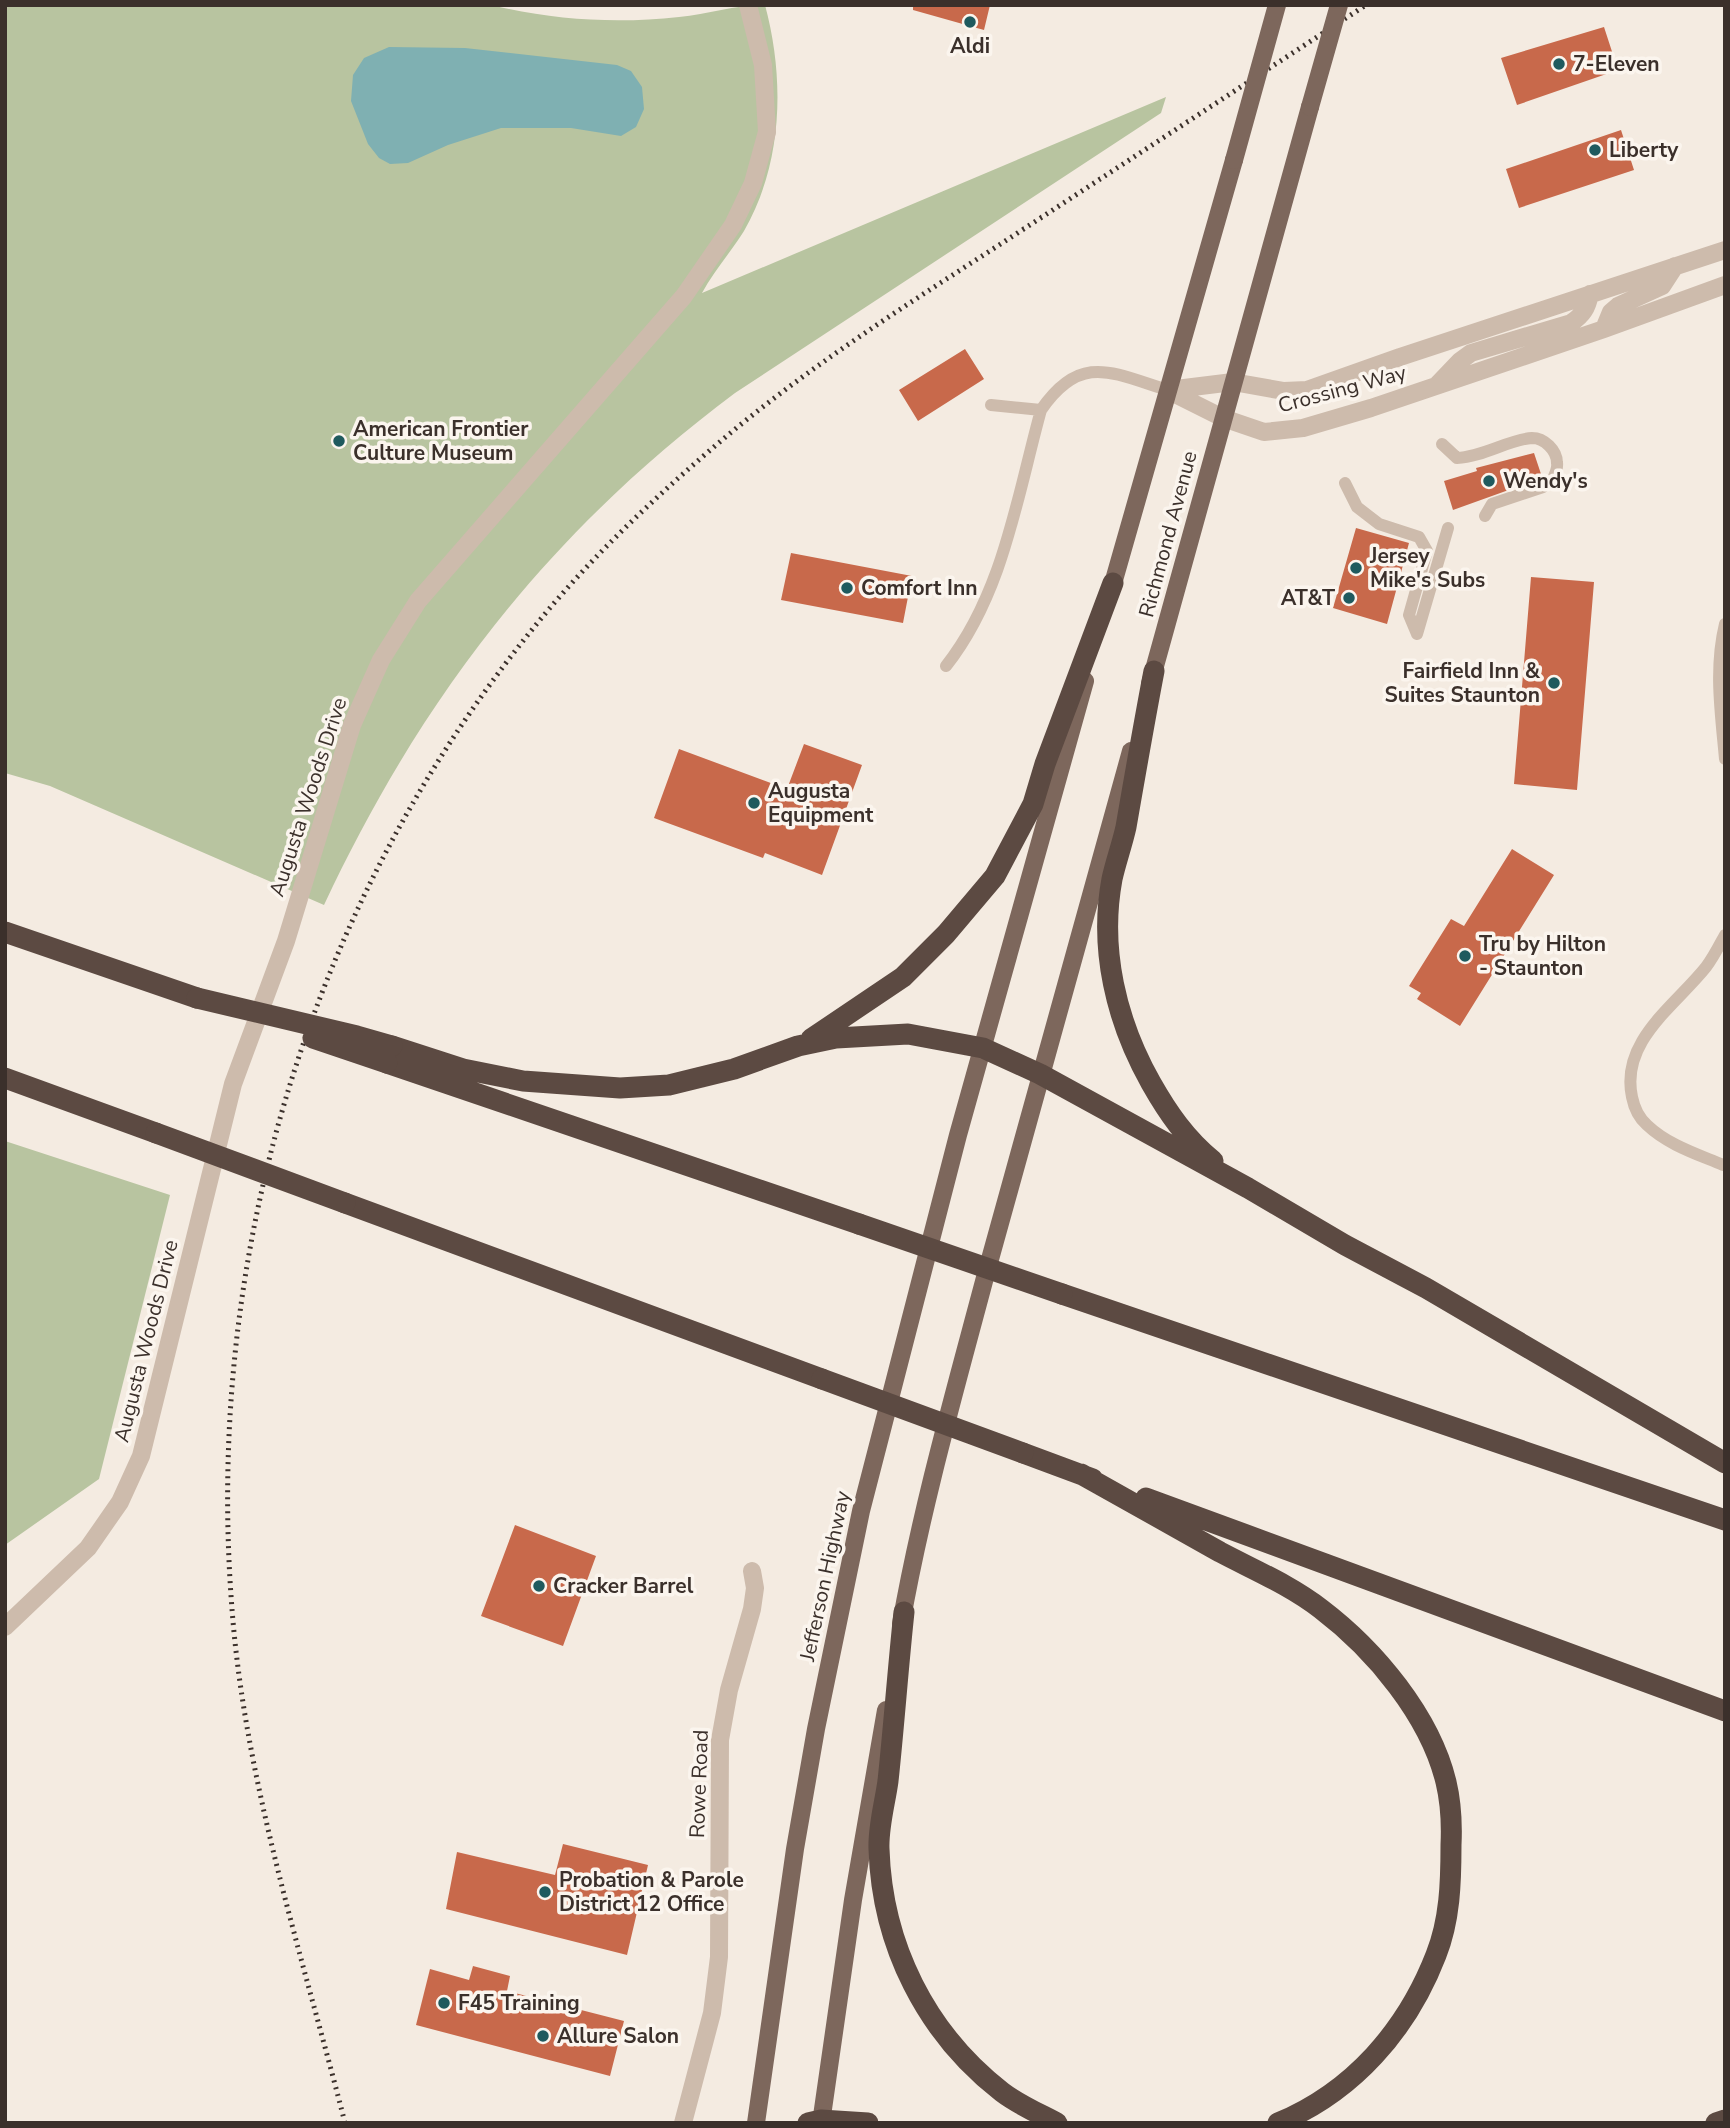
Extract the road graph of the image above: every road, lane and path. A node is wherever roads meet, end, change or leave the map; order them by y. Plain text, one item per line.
1 (748, 5) edge
2 (1278, 5) edge
3 (1339, 5) edge
4 (1725, 250) edge
5 (1675, 266) junction
6 (1725, 285) edge
7 (1590, 294) junction
8 (1604, 329) junction
9 (1233, 382) junction
10 (1435, 386) junction
11 (1167, 390) junction
12 (991, 405) dead end
13 (1041, 410) junction
14 (1223, 418) junction
15 (1442, 444) dead end
16 (1345, 483) dead end
17 (1485, 516) dead end
18 (1448, 528) dead end
19 (1113, 583) junction
20 (1725, 624) edge
21 (946, 666) dead end
22 (1154, 671) junction
23 (1725, 759) edge
24 (5, 932) edge
25 (1725, 935) edge
26 (798, 1045) junction
27 (983, 1048) junction
28 (389, 1055) junction
29 (1040, 1074) junction
30 (5, 1078) edge
31 (1724, 1163) edge
32 (1248, 1188) junction
33 (1725, 1463) edge
34 (1082, 1474) junction
35 (1725, 1520) edge
36 (752, 1572) dead end
37 (904, 1612) junction
38 (5, 1627) edge
39 (1725, 1712) edge
40 (1725, 2120) edge
41 (817, 2122) edge
42 (682, 2123) edge
43 (756, 2123) edge
44 (868, 2123) edge
45 (1057, 2123) edge
46 (1278, 2123) edge
47 (1716, 2123) edge

1 - 38 street, Augusta Woods Drive
2 - 11 main road, Richmond Avenue, bridge
3 - 9 main road, Richmond Avenue, bridge
4 - 5 street, Crossing Way
5 - 7 street, Crossing Way
5 - 8 street
6 - 8 street, Crossing Way
7 - 9 street, Crossing Way
7 - 10 street
8 - 10 street, Crossing Way
9 - 11 street, Crossing Way
9 - 14 main road, Richmond Avenue
10 - 14 street, Crossing Way
11 - 13 lane
11 - 14 street, Crossing Way
11 - 19 main road, Richmond Avenue
12 - 13 lane
13 - 21 lane
14 - 22 main road, Richmond Avenue
15 - 17 lane
16 - 18 lane
19 - 26 highway
19 - 27 main road, Richmond Avenue
20 - 23 lane
22 - 29 main road, Richmond Avenue
22 - 32 highway
24 - 28 highway, bridge
25 - 31 lane
26 - 27 highway
26 - 28 highway
27 - 29 highway
27 - 43 main road, Jefferson Highway
28 - 35 highway, bridge
29 - 32 highway
29 - 37 main road
30 - 34 highway, bridge
32 - 33 highway
34 - 39 highway
34 - 46 highway
36 - 42 street, Rowe Road
37 - 41 main road
37 - 45 highway
40 - 47 highway
41 - 44 highway

